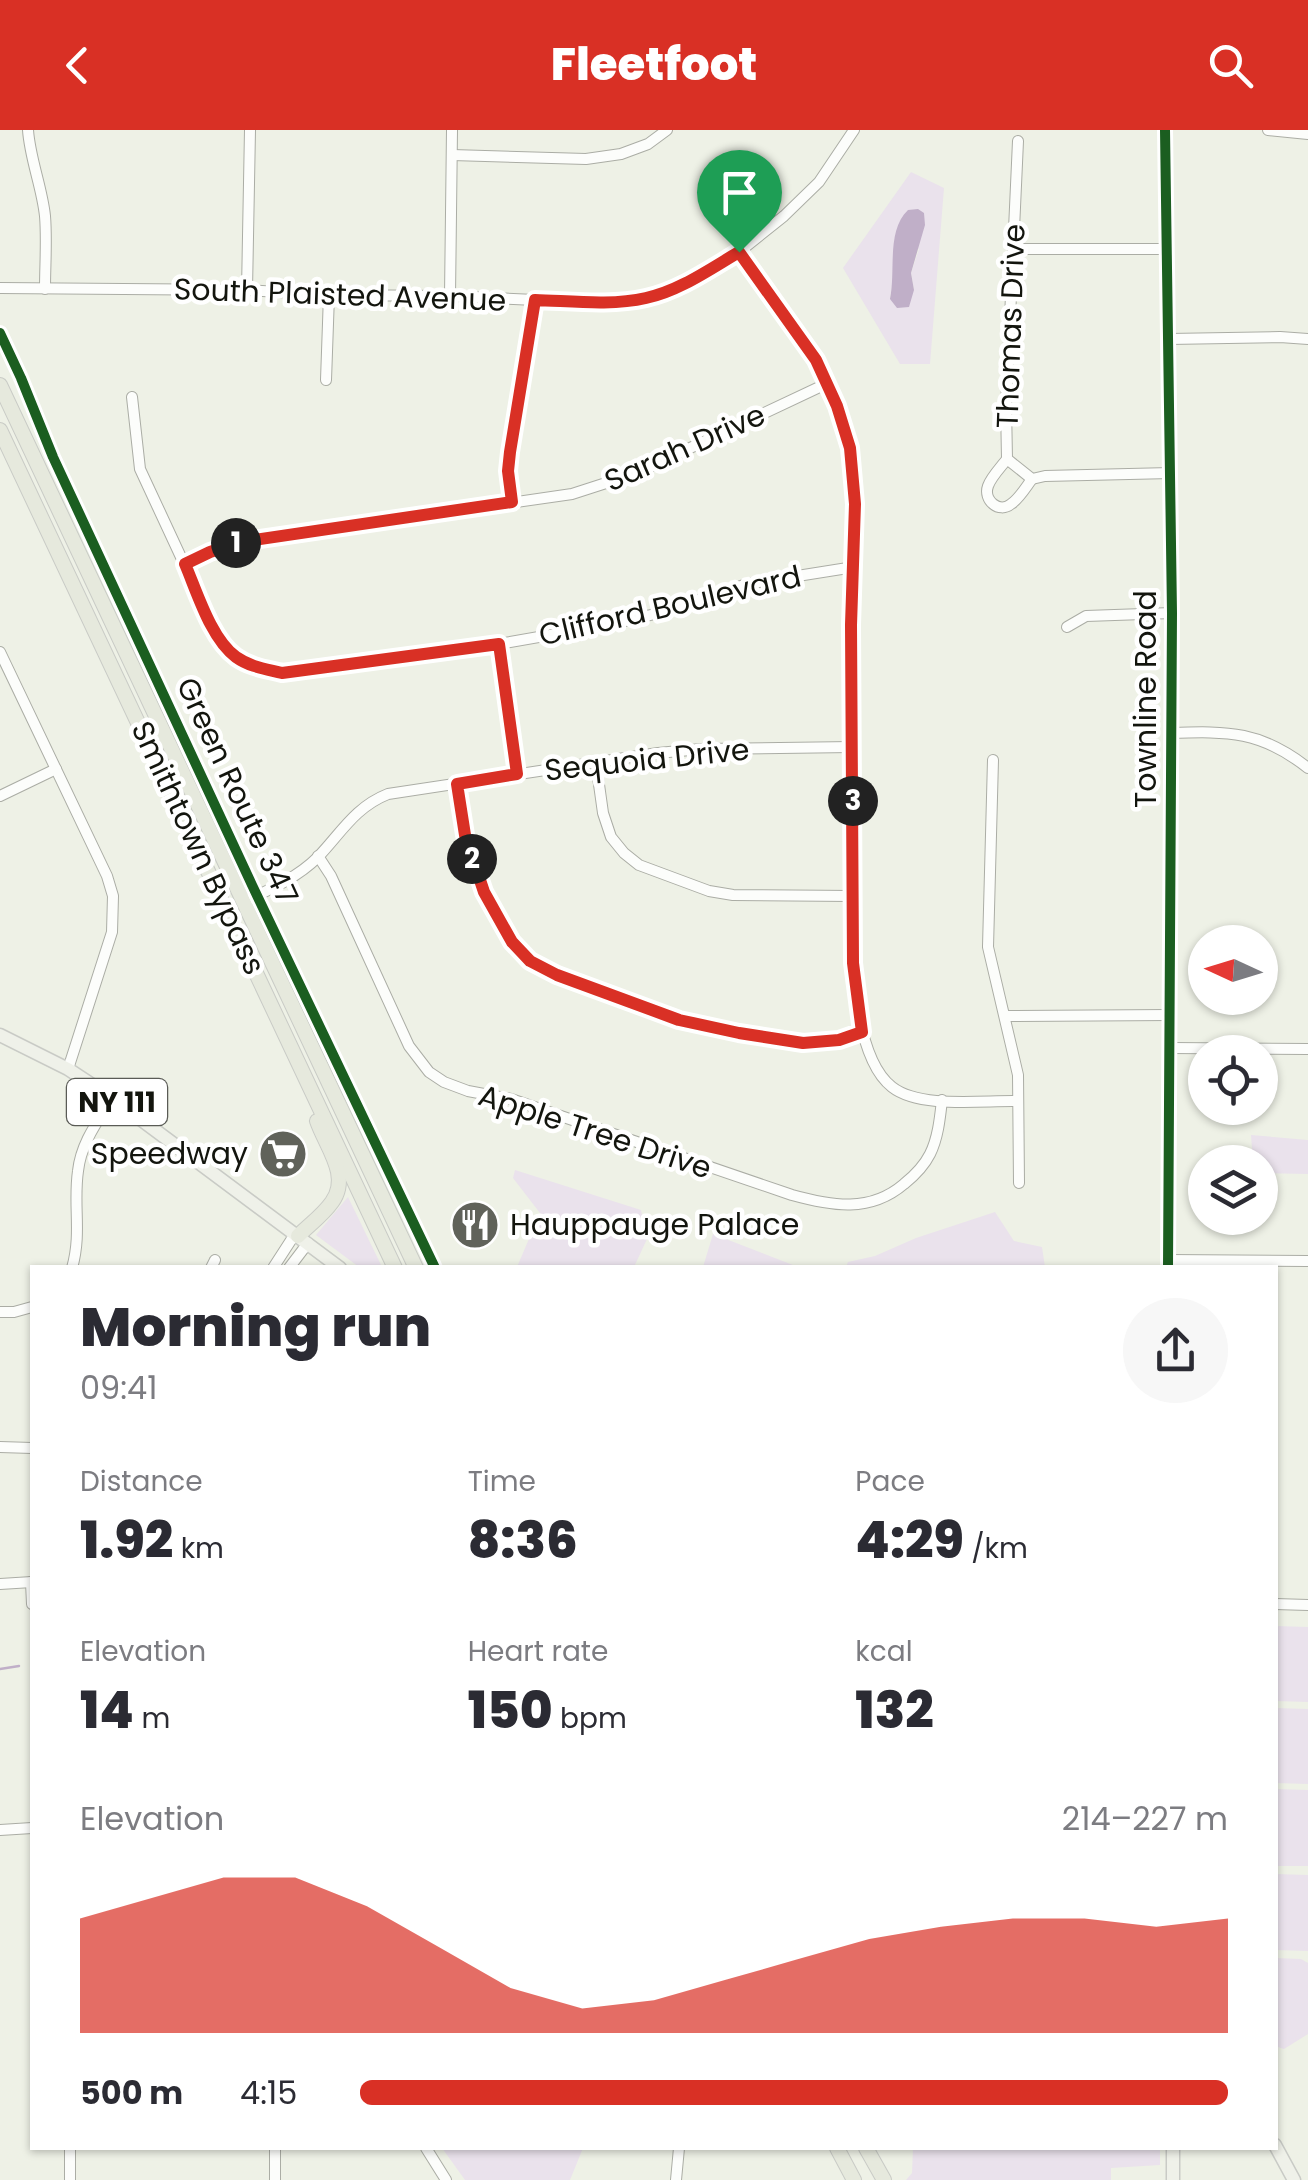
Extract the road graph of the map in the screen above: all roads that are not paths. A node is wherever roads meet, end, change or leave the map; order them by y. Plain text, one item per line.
1 (28, 130) edge
2 (250, 130) edge
3 (452, 130) edge
4 (668, 130) edge
5 (854, 130) edge
6 (1165, 130) edge
7 (1268, 130) edge
8 (1308, 134) edge
9 (1018, 140) dead end
10 (452, 155) junction
11 (1167, 248) junction
12 (1014, 250) junction
13 (739, 252) junction
14 (0, 288) edge
15 (45, 289) junction
16 (247, 290) junction
17 (329, 295) junction
18 (450, 296) junction
19 (535, 300) junction
20 (1168, 339) junction
21 (1308, 339) edge
22 (326, 380) dead end
23 (828, 383) junction
24 (0, 385) edge
25 (132, 397) dead end
26 (0, 430) edge
27 (1007, 459) junction
28 (1171, 473) junction
29 (1032, 479) junction
30 (512, 502) junction
31 (185, 564) junction
32 (854, 567) junction
33 (1172, 613) junction
34 (1066, 627) dead end
35 (499, 644) junction
36 (0, 652) edge
37 (1171, 732) junction
38 (852, 747) junction
39 (993, 760) dead end
40 (596, 764) junction
41 (1308, 768) edge
42 (56, 769) junction
43 (517, 774) junction
44 (457, 784) junction
45 (0, 796) edge
46 (318, 856) junction
47 (852, 896) junction
48 (242, 902) junction
49 (1170, 1015) junction
50 (1005, 1016) junction
51 (862, 1032) junction
52 (0, 1035) edge
53 (1171, 1048) junction
54 (1308, 1049) edge
55 (68, 1069) junction
56 (314, 1096) junction
57 (112, 1098) junction
58 (942, 1100) junction
59 (1018, 1100) junction
60 (1019, 1183) dead end
61 (300, 1238) junction
62 (1308, 1261) edge
63 (1168, 1264) edge
64 (73, 1265) edge
65 (277, 1265) edge
66 (290, 1265) edge
67 (336, 1265) edge
68 (394, 1265) edge
69 (415, 1265) edge
70 (30, 1307) edge
71 (0, 1312) edge
72 (0, 1447) edge
73 (30, 1448) edge
74 (30, 1582) edge
75 (0, 1584) edge
76 (1278, 1604) edge
77 (1308, 1605) edge
78 (30, 1828) edge
79 (0, 1830) edge
80 (70, 2150) edge
81 (275, 2150) edge
82 (427, 2150) edge
83 (678, 2150) edge
84 (838, 2150) edge
85 (867, 2150) edge
86 (1172, 2150) edge
87 (1277, 2150) edge
88 (70, 2180) edge
89 (275, 2180) edge
90 (446, 2180) edge
91 (676, 2180) edge
92 (854, 2180) edge
93 (884, 2180) edge
94 (1172, 2180) edge
95 (1294, 2180) edge

1 - 15 street
2 - 16 street
3 - 10 street
4 - 10 street
5 - 13 street, South Plaisted Avenue
6 - 11 street, Townline Road
7 - 8 street
9 - 12 street, Thomas Drive
10 - 18 street
11 - 12 street
11 - 20 street, Townline Road
12 - 27 street, Thomas Drive
13 - 19 street, South Plaisted Avenue
13 - 23 street
14 - 15 street, South Plaisted Avenue
15 - 16 street, South Plaisted Avenue
16 - 17 street, South Plaisted Avenue
17 - 18 street, South Plaisted Avenue
17 - 22 street
18 - 19 street, South Plaisted Avenue
19 - 30 street
20 - 21 street
20 - 28 street, Townline Road
23 - 30 street, Sarah Drive
23 - 32 street
24 - 48 highway, Smithtown Bypass
25 - 31 street, Clifford Boulevard
26 - 56 highway, Smithtown Bypass
27 - 29 street, Thomas Drive
27 - 29 street
28 - 29 street
28 - 33 street, Townline Road
30 - 31 street, Sarah Drive
31 - 35 street, Clifford Boulevard
32 - 35 street, Clifford Boulevard
32 - 38 street
33 - 34 street
33 - 37 street, Townline Road
35 - 43 street
36 - 42 street
37 - 41 street
37 - 49 street, Townline Road
38 - 40 street, Sequoia Drive
38 - 47 street
39 - 50 street
40 - 43 street, Sequoia Drive
40 - 47 street
42 - 45 street
42 - 55 street
43 - 44 street, Sequoia Drive
44 - 46 street, Sequoia Drive
44 - 51 street
46 - 48 street, Sequoia Drive
46 - 58 street, Apple Tree Drive
47 - 51 street
48 - 69 highway, Smithtown Bypass
49 - 50 street
49 - 53 street, Townline Road
50 - 59 street
51 - 58 street
52 - 55 main road, NY 111
53 - 54 street
53 - 63 street, Townline Road
55 - 57 main road, NY 111
56 - 61 highway
56 - 68 highway, Smithtown Bypass
57 - 61 main road, NY 111
57 - 64 street
58 - 59 street
59 - 60 street
61 - 65 street
61 - 66 street
61 - 67 main road, NY 111
62 - 63 street
70 - 71 street
72 - 73 street
74 - 75 street
76 - 77 street
78 - 79 street
80 - 88 street
81 - 89 street
82 - 90 street
83 - 91 street
84 - 92 highway
85 - 93 highway
86 - 94 main road
87 - 95 main road

